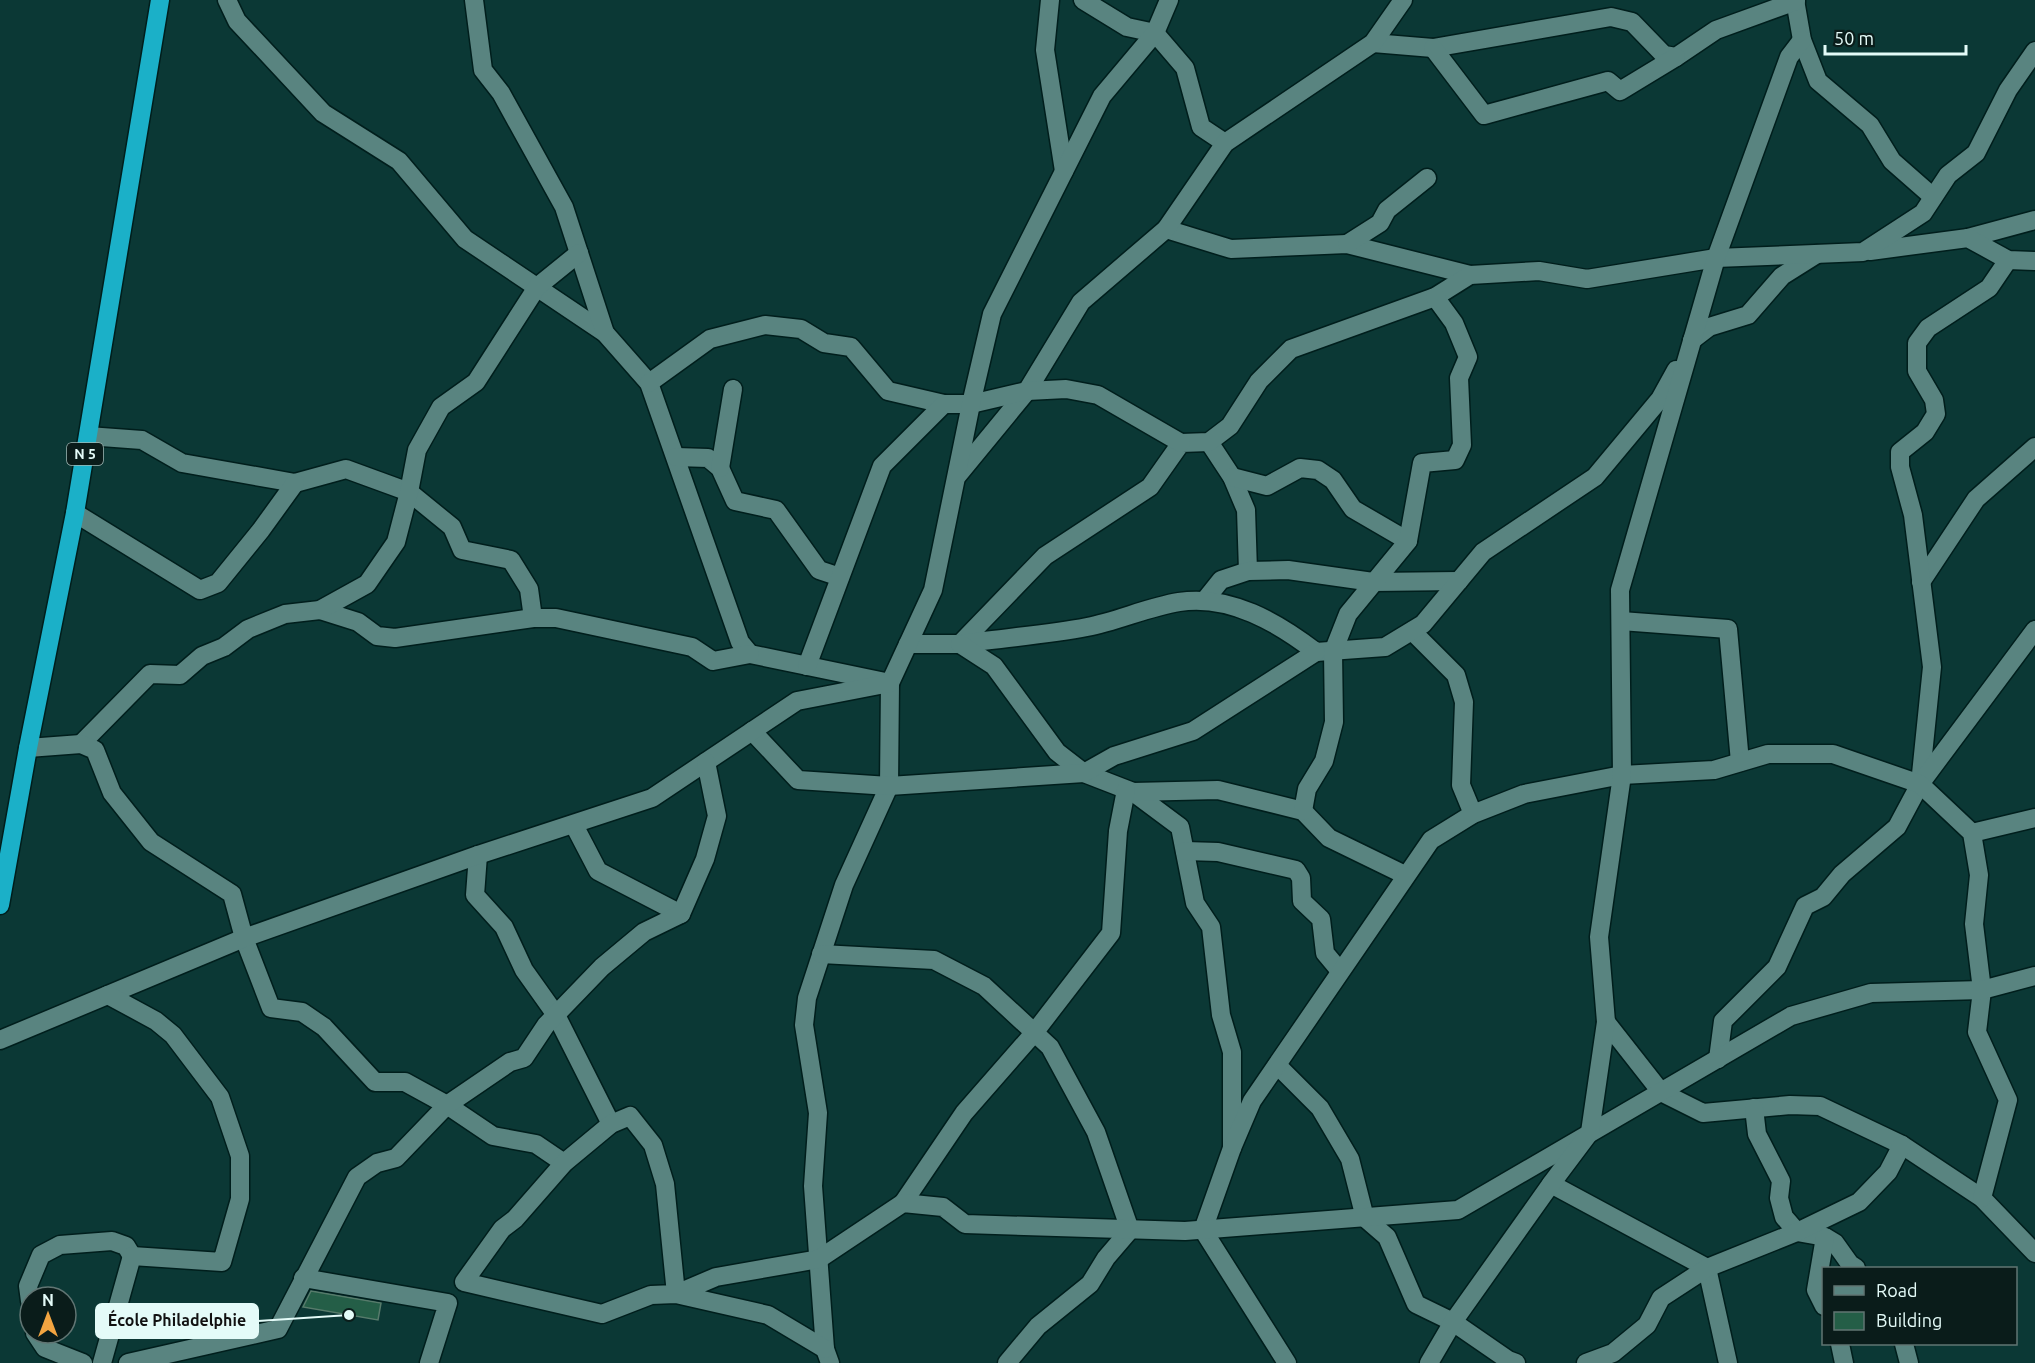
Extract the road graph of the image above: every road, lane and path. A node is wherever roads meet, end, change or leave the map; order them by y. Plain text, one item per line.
1 (160, 0) edge
2 (227, 0) edge
3 (474, 0) edge
4 (1050, 0) edge
5 (1083, 0) edge
6 (1169, 0) edge
7 (1403, 0) edge
8 (1796, 1) edge
9 (1155, 33) junction
10 (1802, 40) junction
11 (1373, 43) junction
12 (1433, 48) junction
13 (2035, 51) edge
14 (1676, 57) junction
15 (1225, 143) junction
16 (1064, 171) junction
17 (1427, 178) dead end
18 (1933, 197) junction
19 (2035, 220) edge
20 (1166, 229) junction
21 (1968, 238) junction
22 (1347, 244) junction
23 (1863, 252) junction
24 (579, 253) junction
25 (1818, 254) junction
26 (1716, 258) junction
27 (2008, 260) junction
28 (2035, 261) edge
29 (1470, 275) junction
30 (537, 287) junction
31 (1435, 297) junction
32 (605, 333) junction
33 (1693, 338) junction
34 (649, 383) junction
35 (733, 389) dead end
36 (1027, 391) junction
37 (944, 404) junction
38 (971, 404) junction
39 (88, 436) junction
40 (1209, 442) junction
41 (1180, 443) junction
42 (2035, 447) edge
43 (676, 457) junction
44 (720, 468) junction
45 (956, 476) junction
46 (1232, 477) junction
47 (295, 483) junction
48 (409, 492) junction
49 (75, 513) junction
50 (1407, 541) junction
51 (1248, 571) junction
52 (840, 577) junction
53 (1459, 581) junction
54 (1373, 582) junction
55 (1921, 582) junction
56 (1205, 600) junction
57 (320, 610) junction
58 (533, 618) junction
59 (1621, 621) junction
60 (1412, 631) junction
61 (2034, 635) edge
62 (908, 644) junction
63 (960, 644) junction
64 (1325, 652) junction
65 (750, 654) junction
66 (807, 666) junction
67 (890, 683) junction
68 (752, 731) junction
69 (81, 744) junction
70 (28, 748) junction
71 (706, 762) junction
72 (1740, 762) junction
73 (1084, 773) junction
74 (1622, 775) junction
75 (1920, 784) junction
76 (889, 786) junction
77 (1130, 791) junction
78 (1303, 811) junction
79 (1473, 814) junction
80 (2035, 818) edge
81 (574, 825) junction
82 (1971, 833) junction
83 (1185, 851) junction
84 (478, 855) junction
85 (1405, 875) junction
86 (0, 905) edge
87 (681, 914) junction
88 (244, 938) junction
89 (821, 954) junction
90 (1340, 971) junction
91 (2035, 976) edge
92 (1982, 990) junction
93 (108, 995) junction
94 (556, 1015) junction
95 (1606, 1022) junction
96 (1034, 1033) junction
97 (0, 1040) edge
98 (1718, 1059) junction
99 (1276, 1065) junction
100 (1661, 1092) junction
101 (447, 1105) junction
102 (1754, 1108) junction
103 (611, 1124) junction
104 (1590, 1132) junction
105 (1902, 1145) junction
106 (1232, 1148) junction
107 (564, 1163) junction
108 (1551, 1184) junction
109 (1982, 1198) junction
110 (903, 1203) junction
111 (1365, 1218) junction
112 (1130, 1230) junction
113 (1203, 1230) junction
114 (1797, 1232) junction
115 (1826, 1237) junction
116 (2035, 1253) edge
117 (132, 1256) junction
118 (819, 1260) junction
119 (1854, 1267) edge
120 (1707, 1268) junction
121 (303, 1278) junction
122 (28, 1285) edge
123 (676, 1294) junction
124 (1822, 1302) edge
125 (1453, 1322) junction
126 (43, 1345) edge
127 (1840, 1345) edge
128 (1904, 1345) edge
129 (827, 1356) edge
130 (83, 1363) edge
131 (102, 1363) edge
132 (128, 1363) edge
133 (429, 1363) edge
134 (1007, 1363) edge
135 (1287, 1363) edge
136 (1429, 1363) edge
137 (1516, 1363) edge
138 (1586, 1363) edge
139 (1728, 1363) edge
140 (1844, 1363) edge
141 (1909, 1363) edge

1 - 39 highway, N 5
2 - 30 street
3 - 24 street
4 - 16 street
5 - 9 street
6 - 9 street
7 - 11 street
8 - 10 street
8 - 14 street
9 - 15 street
9 - 16 street
10 - 18 street
10 - 26 street
11 - 12 street
11 - 15 street
12 - 14 street
12 - 14 street
13 - 18 street
15 - 20 street
16 - 38 street
17 - 22 street
18 - 23 street
19 - 21 street
20 - 22 street
20 - 36 street
21 - 23 street
21 - 27 street
22 - 29 street
23 - 25 street
24 - 30 street
24 - 32 street
25 - 26 street
25 - 33 street
26 - 29 street
26 - 33 street
27 - 28 street
27 - 55 street
29 - 31 street
30 - 32 street
30 - 48 street
31 - 40 street
31 - 50 street
32 - 34 street
33 - 53 street
33 - 59 street
34 - 37 street
34 - 43 street
35 - 44 street
36 - 38 street
36 - 41 street
36 - 45 street
37 - 38 street
37 - 52 street
38 - 45 street
39 - 47 street
39 - 49 highway, N 5
40 - 41 street
40 - 46 street
41 - 63 street
42 - 55 street
43 - 44 street
43 - 65 street
44 - 52 street
45 - 62 street
46 - 50 street
46 - 51 street
47 - 48 street
47 - 49 street
48 - 57 street
48 - 58 street
49 - 70 highway, N 5
50 - 54 street
51 - 54 street
51 - 56 street
52 - 66 street
53 - 54 street
53 - 60 street
54 - 64 street
55 - 75 street
56 - 63 street
56 - 64 street
57 - 58 street
57 - 69 street
58 - 65 street
59 - 72 street
59 - 74 street
60 - 64 street
60 - 79 street
61 - 75 street
62 - 63 street
62 - 67 street
63 - 73 street
64 - 73 street
64 - 78 street
65 - 66 street
66 - 67 street
67 - 68 street
67 - 76 street
68 - 71 street
68 - 76 street
69 - 70 street
69 - 88 street
70 - 86 highway, N 5
71 - 81 street
71 - 87 street
72 - 74 street
72 - 75 street
73 - 76 street
73 - 77 street
74 - 79 street
74 - 95 street
75 - 82 street
75 - 98 street
76 - 89 street
77 - 78 street
77 - 83 street
77 - 96 street
78 - 85 street
79 - 85 street
80 - 82 street
81 - 84 street
81 - 87 street
82 - 92 street
83 - 90 street
83 - 106 street
84 - 88 street
84 - 94 street
85 - 90 street
87 - 94 street
88 - 93 street
88 - 101 street
89 - 96 street
89 - 118 street
90 - 99 street
91 - 92 street
92 - 98 street
92 - 109 street
93 - 97 street
93 - 117 street
94 - 101 street
94 - 103 street
95 - 100 street
95 - 104 street
96 - 110 street
96 - 112 street
98 - 100 street
99 - 106 street
99 - 111 street
100 - 102 street
100 - 104 street
101 - 107 street
101 - 121 street
102 - 105 street
102 - 114 street
103 - 107 street
103 - 123 street
104 - 108 street
104 - 111 street
105 - 109 street
105 - 114 street
106 - 113 street
107 - 123 street
108 - 120 street
108 - 125 street
109 - 116 street
110 - 112 street
110 - 118 street
111 - 113 street
111 - 125 street
112 - 113 street
112 - 134 street
113 - 135 street
114 - 115 street
114 - 120 street
115 - 119 street
115 - 124 street
117 - 122 street
117 - 131 street
118 - 123 street
118 - 129 street
120 - 138 street
120 - 139 street
121 - 132 street
121 - 133 street
123 - 129 street
125 - 136 street
125 - 137 street
126 - 130 street
127 - 140 street
128 - 141 street

